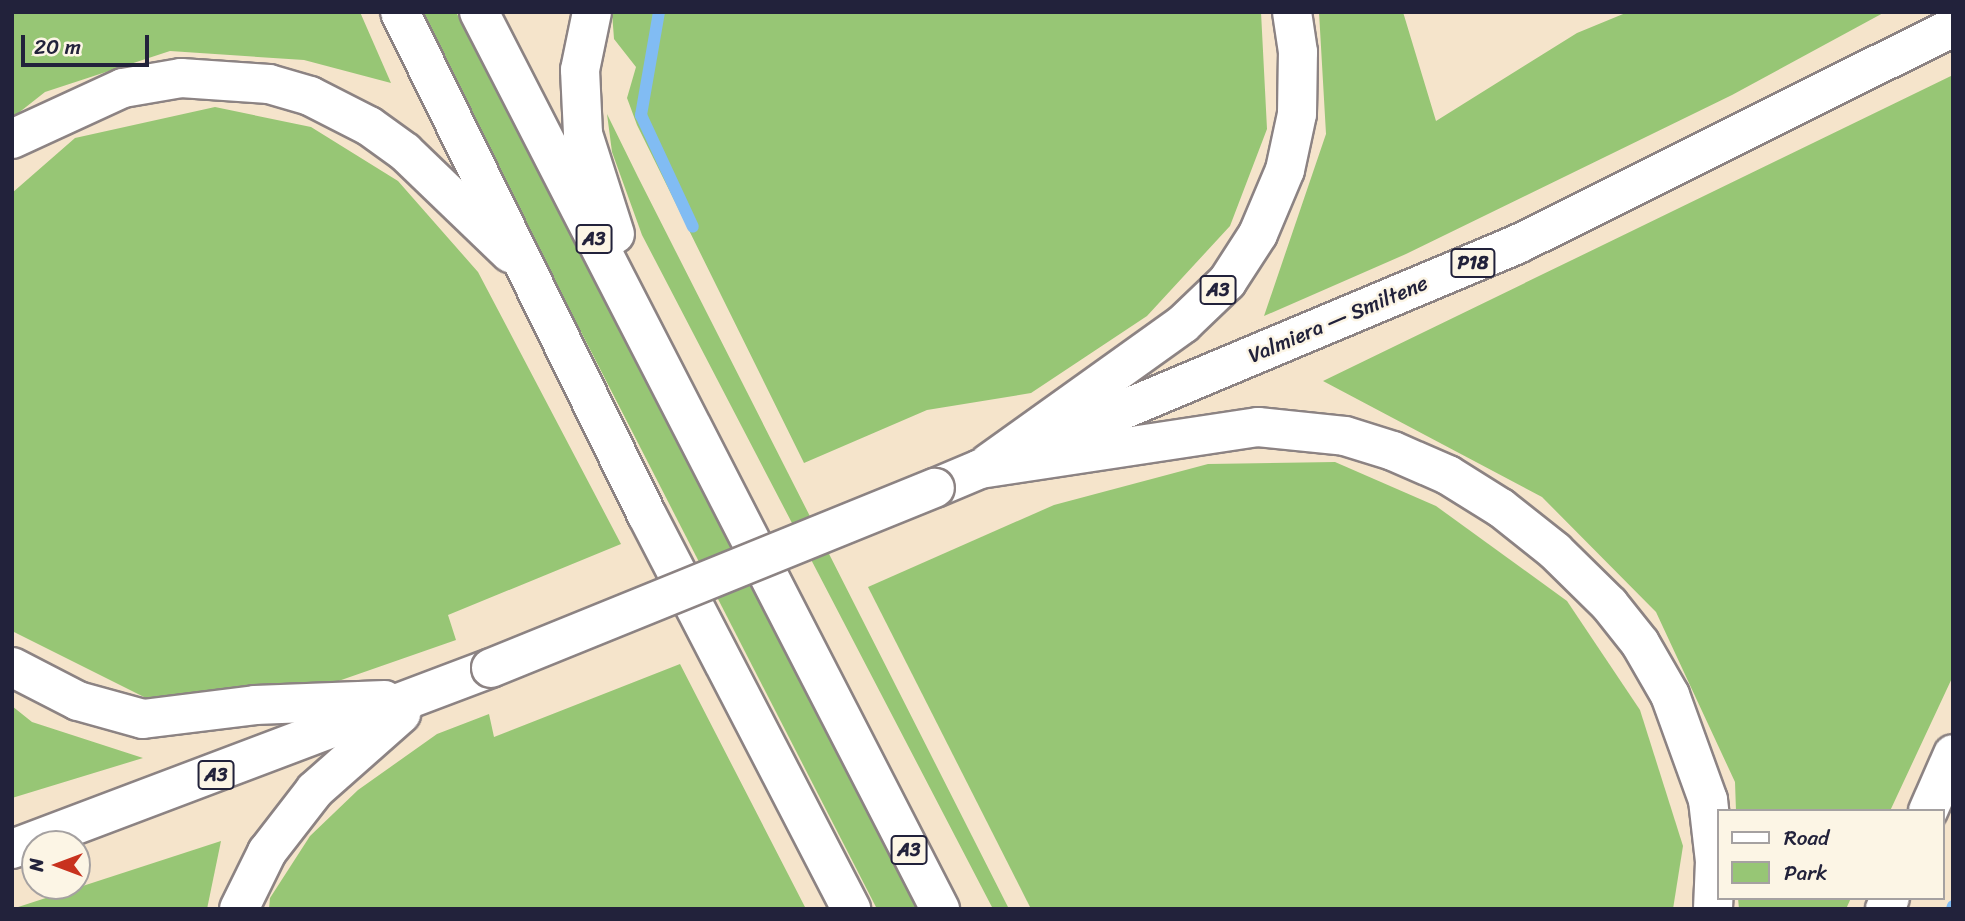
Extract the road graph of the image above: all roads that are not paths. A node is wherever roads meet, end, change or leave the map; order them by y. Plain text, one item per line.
1 (400, 12) edge
2 (479, 12) edge
3 (592, 12) edge
4 (1292, 12) edge
5 (1953, 27) edge
6 (12, 139) edge
7 (528, 270) junction
8 (709, 466) junction
9 (980, 469) junction
10 (12, 667) edge
11 (418, 698) junction
12 (1953, 754) edge
13 (878, 792) junction
14 (1929, 809) edge
15 (12, 849) edge
16 (239, 909) edge
17 (851, 909) edge
18 (940, 909) edge
19 (949, 909) edge
20 (1713, 909) edge

1 - 7 main road
2 - 8 main road, A3
3 - 8 main road, A3
4 - 9 main road, A3
5 - 9 main road, Valmiera — Smiltene / P18
6 - 7 main road
7 - 17 main road
8 - 13 main road, A3
9 - 11 main road, A3, bridge
9 - 20 main road
10 - 11 main road
11 - 15 main road, A3
11 - 16 main road
12 - 14 main road
13 - 18 main road, A3
13 - 19 main road

